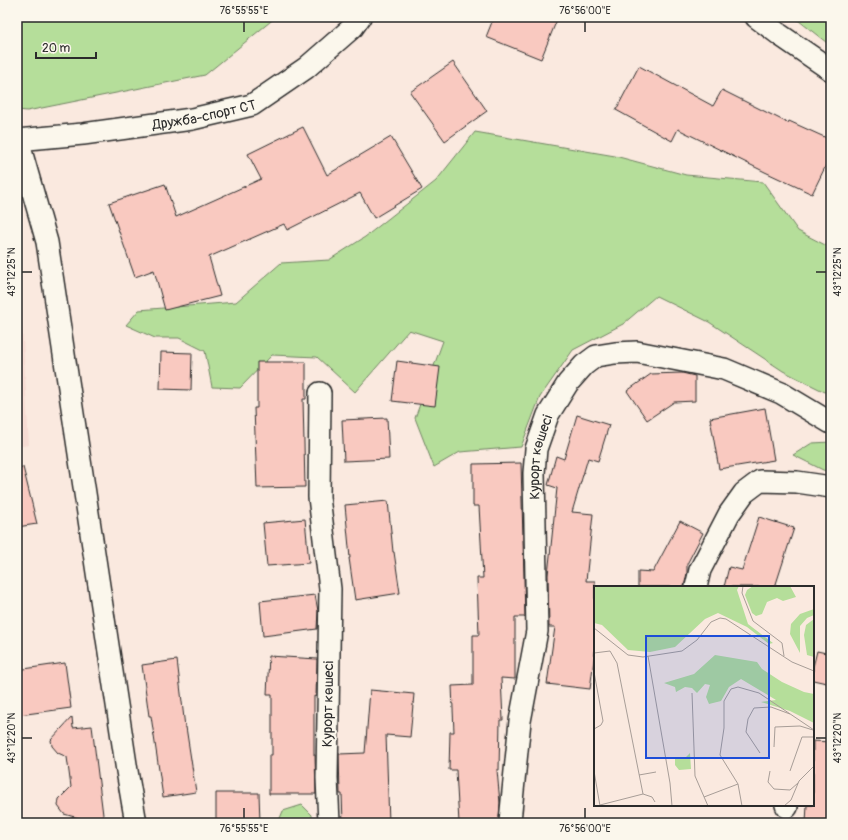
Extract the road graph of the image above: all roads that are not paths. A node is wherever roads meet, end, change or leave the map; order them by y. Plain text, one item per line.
1 (360, 17) edge
2 (756, 17) edge
3 (831, 70) edge
4 (17, 140) edge
5 (320, 393) dead end
6 (831, 423) edge
7 (831, 487) edge
8 (696, 586) edge
9 (136, 823) edge
10 (328, 823) edge
11 (511, 823) edge

1 - 4 street, Дружба-спорт СТ
2 - 3 street
4 - 9 street
5 - 10 street, Курорт көшесі
6 - 11 street, Курорт көшесі
7 - 8 street

